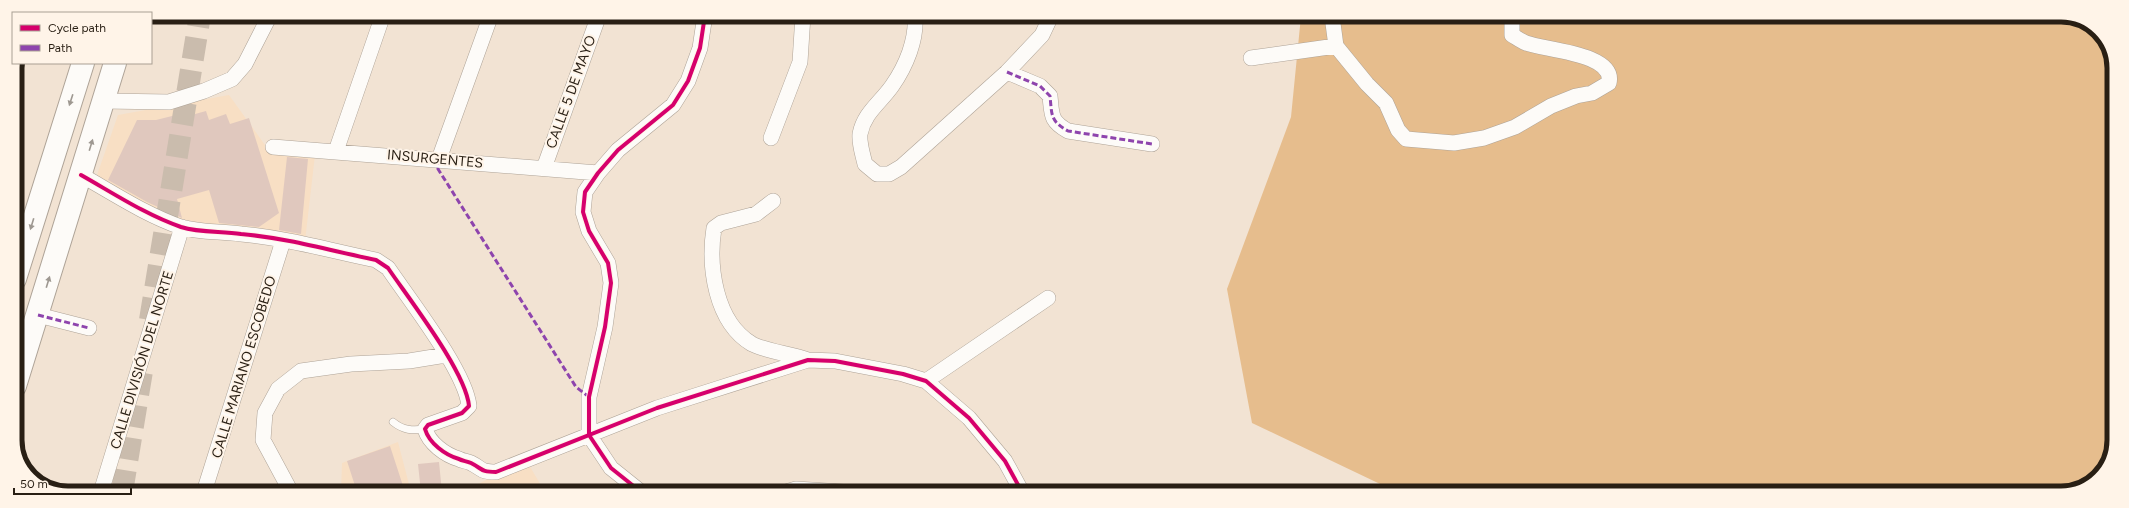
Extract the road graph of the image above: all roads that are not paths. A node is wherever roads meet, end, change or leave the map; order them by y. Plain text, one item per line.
1 (266, 22) edge
2 (381, 22) edge
3 (488, 22) edge
4 (596, 22) edge
5 (703, 22) edge
6 (802, 22) edge
7 (916, 22) edge
8 (1048, 22) edge
9 (1333, 22) edge
10 (1512, 22) edge
11 (1336, 46) junction
12 (1251, 58) dead end
13 (83, 64) edge
14 (115, 64) edge
15 (1007, 72) junction
16 (104, 101) junction
17 (771, 138) dead end
18 (1152, 144) dead end
19 (273, 147) dead end
20 (336, 151) junction
21 (439, 159) junction
22 (544, 168) junction
23 (598, 173) junction
24 (81, 175) junction
25 (773, 201) dead end
26 (182, 227) junction
27 (283, 241) junction
28 (22, 257) edge
29 (1048, 298) dead end
30 (38, 315) junction
31 (89, 328) dead end
32 (446, 355) junction
33 (808, 360) junction
34 (22, 364) edge
35 (926, 381) junction
36 (393, 422) dead end
37 (425, 429) junction
38 (589, 435) junction
39 (103, 486) edge
40 (206, 486) edge
41 (288, 486) edge
42 (634, 486) edge
43 (1019, 486) edge

1 - 16 street
2 - 20 street
3 - 21 street
4 - 22 street, CALLE 5 DE MAYO
5 - 23 street
6 - 17 street
7 - 15 street
8 - 15 street
9 - 11 street
10 - 11 street
11 - 12 street
13 -> 28 main road
14 - 16 main road
15 - 18 street
24 -> 16 main road
19 - 20 street, INSURGENTES
20 - 21 street, INSURGENTES
21 - 22 street, INSURGENTES
22 - 23 street, INSURGENTES
23 - 38 street
24 - 26 street
30 -> 24 main road
25 - 33 street
26 - 27 street
26 - 39 street, CALLE DIVISIÓN DEL NORTE
27 - 32 street
27 - 40 street, CALLE MARIANO ESCOBEDO
29 - 35 street
30 - 31 street
30 - 34 main road
32 - 37 street
32 - 41 street
33 - 35 street
33 - 38 street
35 - 43 street
36 - 37 lane
37 - 38 street
38 - 42 street

